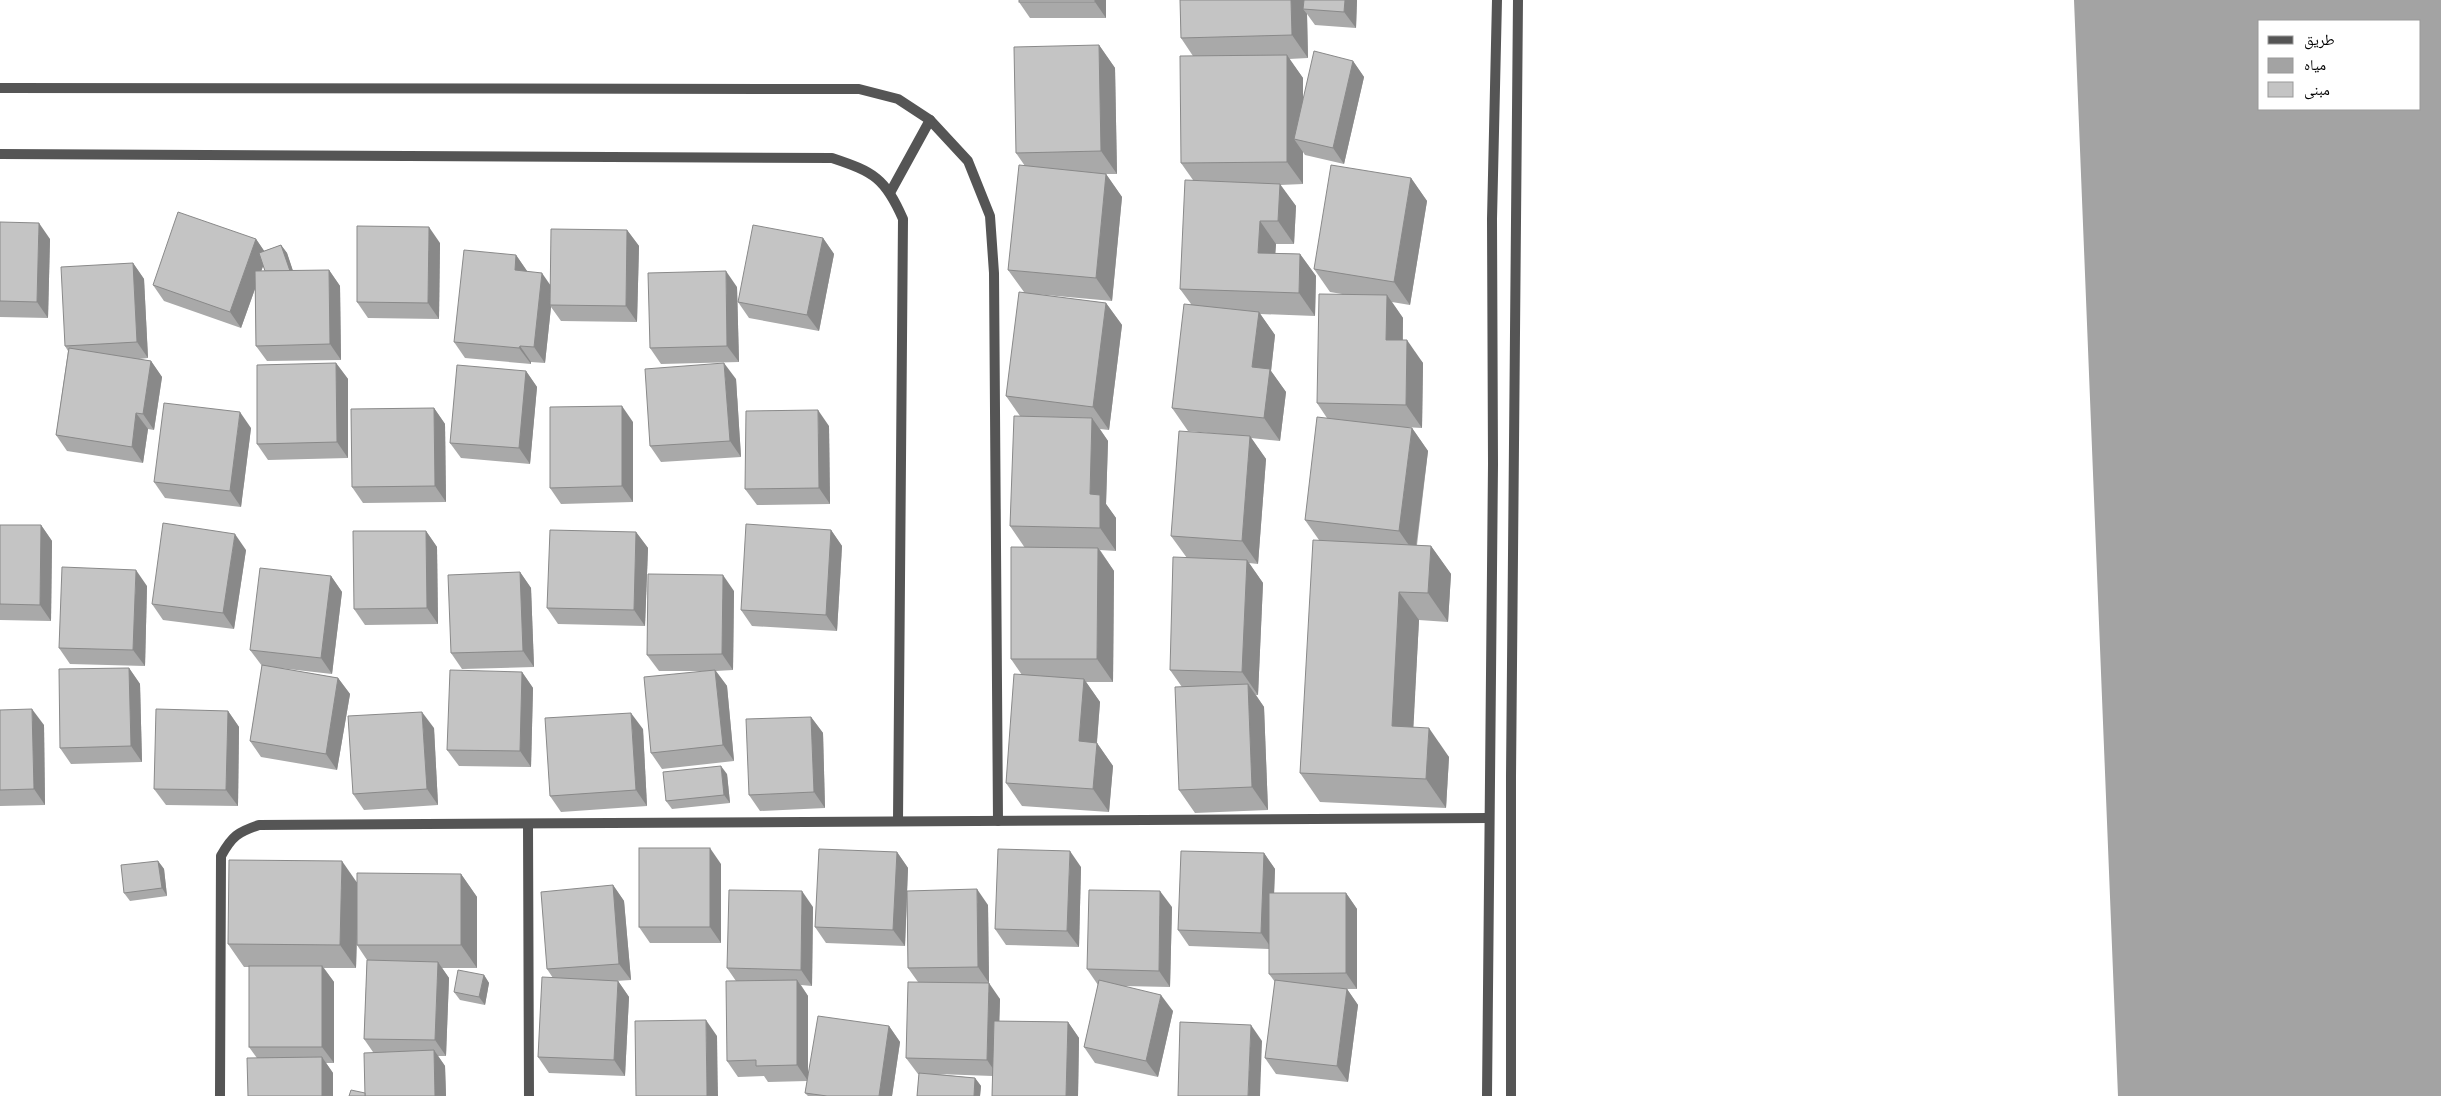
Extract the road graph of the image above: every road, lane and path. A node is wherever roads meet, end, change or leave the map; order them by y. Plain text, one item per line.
1 (1497, 0) edge
2 (1518, 0) edge
3 (0, 88) edge
4 (930, 120) junction
5 (0, 154) edge
6 (891, 191) junction
7 (1489, 818) junction
8 (898, 821) junction
9 (998, 821) junction
10 (528, 824) junction
11 (220, 1096) edge
12 (529, 1096) edge
13 (1487, 1096) edge
14 (1511, 1096) edge

1 - 7 street
2 - 14 street
3 - 4 street
4 - 6 street
4 - 9 street
5 - 6 street
6 - 8 street
7 - 9 street
7 - 13 street
8 - 9 street
8 - 10 street
10 - 11 street
10 - 12 street

